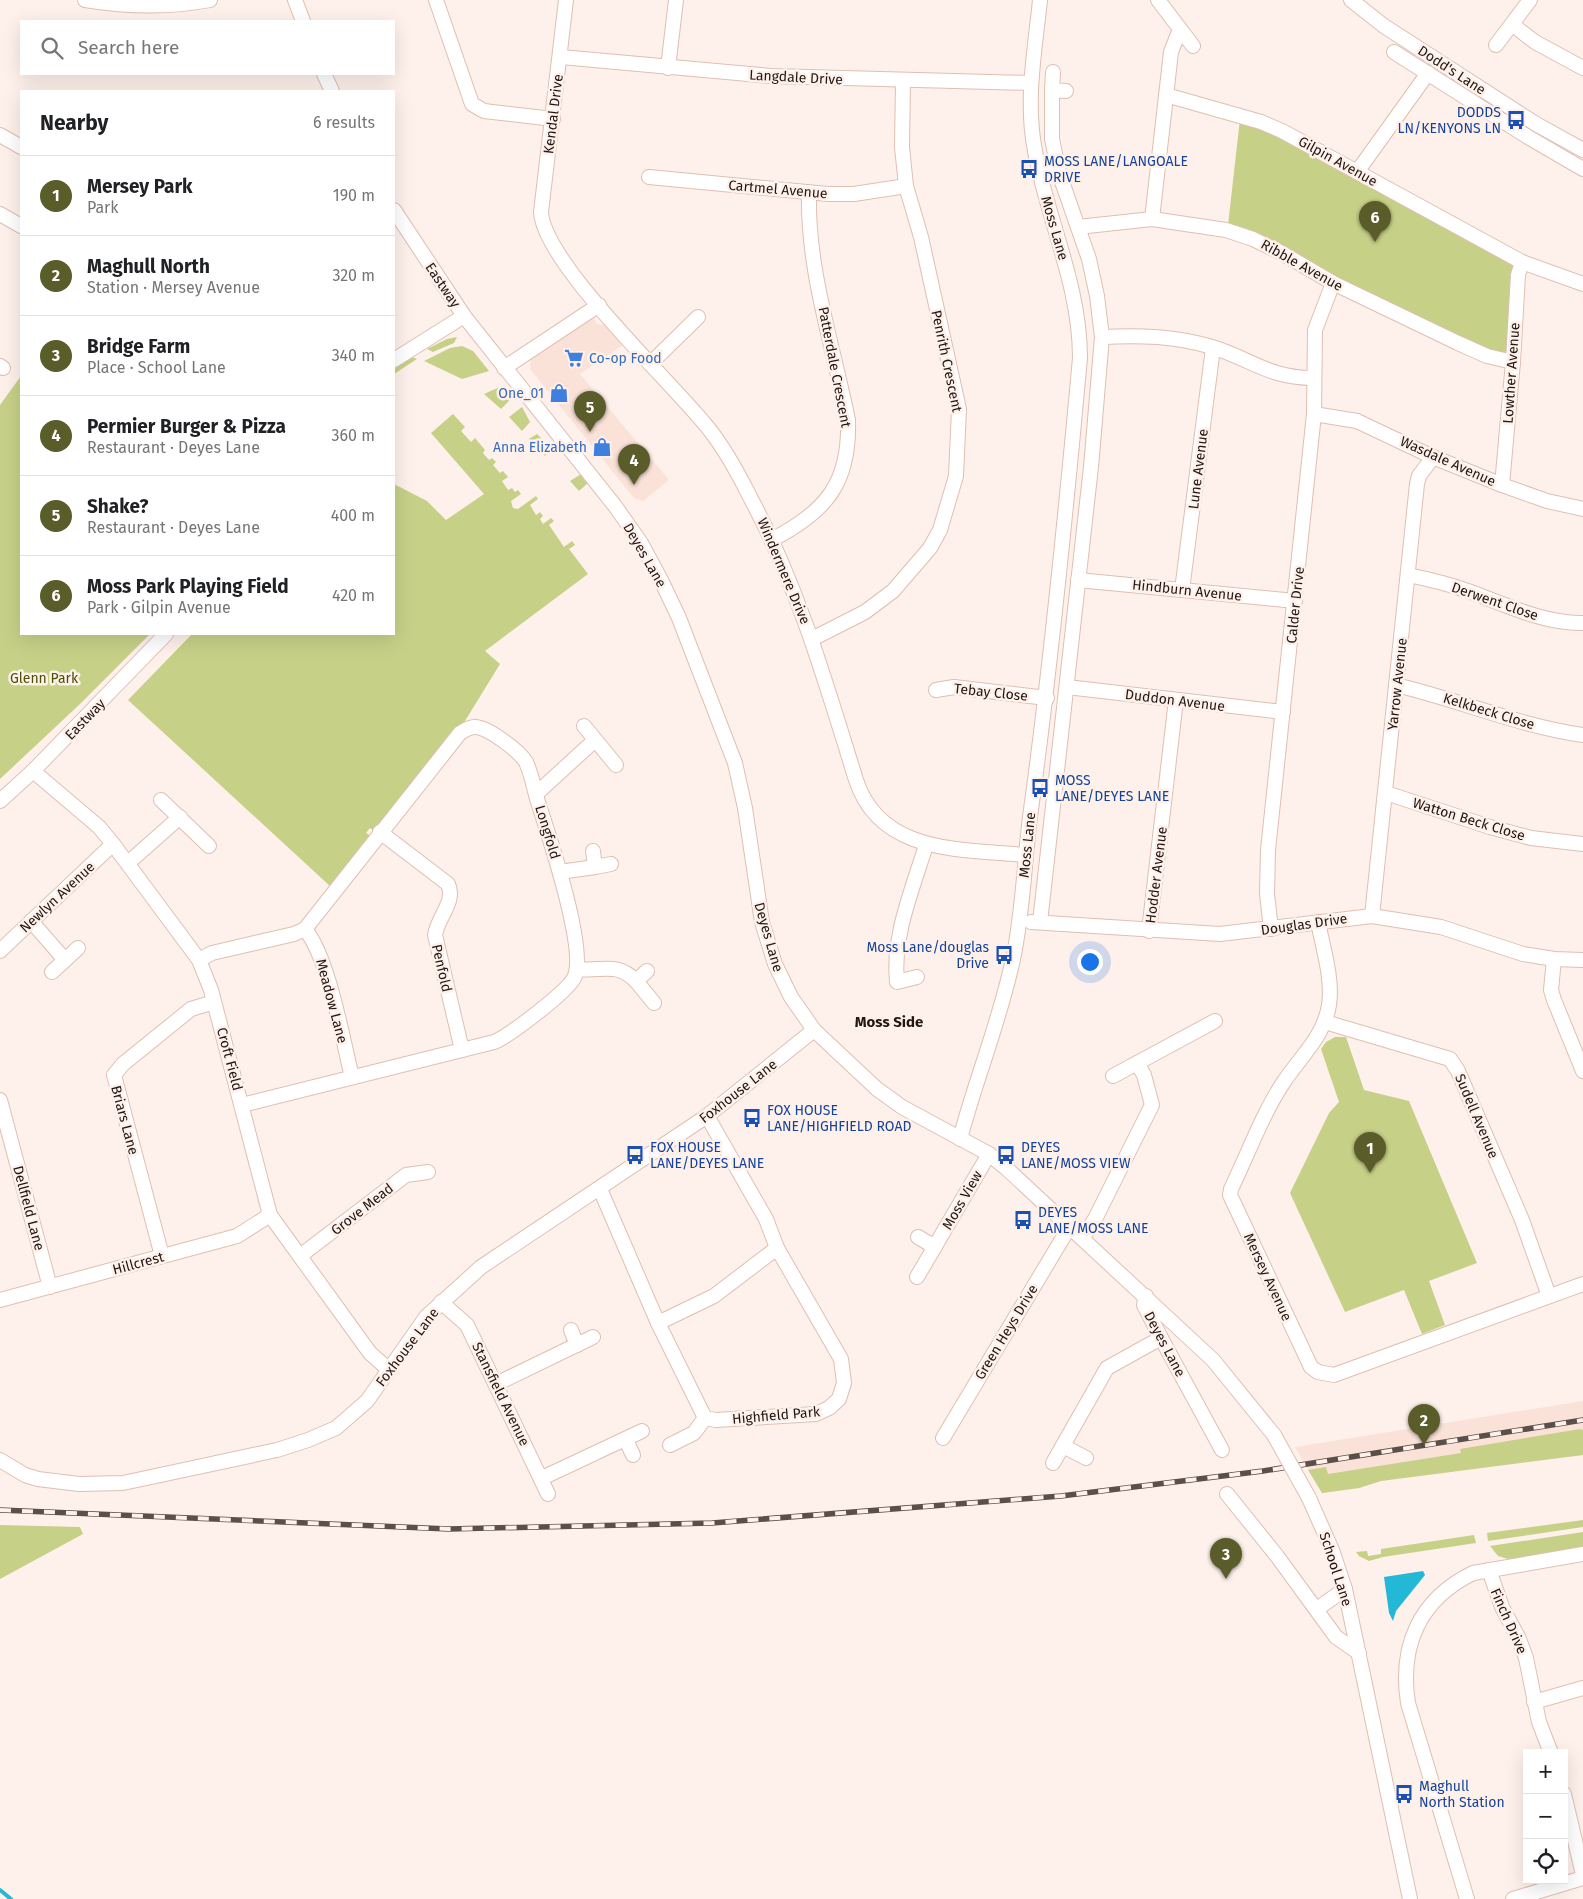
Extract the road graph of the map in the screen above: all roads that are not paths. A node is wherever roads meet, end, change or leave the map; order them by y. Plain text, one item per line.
1 (85, 0) edge
2 (210, 0) edge
3 (295, 0) edge
4 (436, 0) edge
5 (566, 0) edge
6 (676, 0) edge
7 (1040, 0) edge
8 (1158, 0) edge
9 (1351, 0) edge
10 (1530, 0) edge
11 (303, 20) edge
12 (1513, 25) junction
13 (1180, 29) junction
14 (1496, 45) dead end
15 (1193, 46) dead end
16 (1394, 52) dead end
17 (561, 57) junction
18 (668, 68) junction
19 (1583, 68) edge
20 (1053, 72) dead end
21 (1428, 74) junction
22 (324, 75) edge
23 (903, 81) junction
24 (1031, 83) junction
25 (332, 90) edge
26 (1166, 95) junction
27 (553, 119) junction
28 (1536, 124) junction
29 (0, 135) edge
30 (1528, 137) junction
31 (20, 146) edge
32 (1583, 150) edge
33 (1583, 169) edge
34 (1357, 172) junction
35 (1059, 173) junction
36 (1040, 174) junction
37 (649, 177) dead end
38 (906, 186) junction
39 (809, 192) junction
40 (395, 212) edge
41 (0, 214) edge
42 (1152, 219) junction
43 (20, 225) edge
44 (1078, 227) junction
45 (544, 228) joint
46 (1522, 262) junction
47 (1333, 283) junction
48 (1583, 284) edge
49 (599, 305) junction
50 (464, 316) junction
51 (698, 317) dead end
52 (1102, 337) junction
53 (1214, 348) junction
54 (395, 359) edge
55 (1513, 362) junction
56 (650, 364) junction
57 (504, 368) junction
58 (1313, 378) junction
59 (1314, 414) junction
60 (1071, 456) junction
61 (1433, 457) junction
62 (1092, 458) junction
63 (1502, 485) junction
64 (1583, 509) edge
65 (773, 539) junction
66 (1408, 575) junction
67 (1078, 580) junction
68 (1182, 590) junction
69 (1295, 601) junction
70 (1583, 623) edge
71 (165, 635) edge
72 (812, 639) junction
73 (1396, 685) junction
74 (1067, 687) junction
75 (936, 690) dead end
76 (1046, 698) junction
77 (1176, 700) junction
78 (1283, 712) junction
79 (584, 726) dead end
80 (1583, 735) edge
81 (595, 740) junction
82 (616, 764) dead end
83 (33, 771) junction
84 (1386, 793) junction
85 (536, 794) junction
86 (0, 800) edge
87 (161, 800) dead end
88 (180, 817) junction
89 (380, 832) junction
90 (113, 844) junction
91 (1583, 844) edge
92 (926, 845) junction
93 (209, 846) dead end
94 (593, 851) dead end
95 (1025, 855) junction
96 (128, 863) junction
97 (611, 864) dead end
98 (595, 867) junction
99 (560, 872) junction
100 (1372, 916) junction
101 (31, 921) junction
102 (1020, 921) junction
103 (1040, 922) junction
104 (1318, 922) junction
105 (305, 929) junction
106 (1271, 929) junction
107 (1149, 931) junction
108 (78, 948) dead end
109 (0, 951) edge
110 (1554, 959) junction
111 (65, 960) junction
112 (199, 960) junction
113 (1583, 960) edge
114 (578, 969) junction
115 (647, 971) dead end
116 (52, 972) dead end
117 (917, 977) dead end
118 (636, 981) junction
119 (214, 1002) junction
120 (654, 1003) dead end
121 (1215, 1021) dead end
122 (1325, 1022) junction
123 (814, 1030) junction
124 (462, 1050) junction
125 (1137, 1063) junction
126 (1583, 1071) edge
127 (1113, 1076) dead end
128 (352, 1077) junction
129 (0, 1100) edge
130 (242, 1105) junction
131 (707, 1116) junction
132 (960, 1139) junction
133 (5, 1142) edge
134 (989, 1154) junction
135 (428, 1172) dead end
136 (600, 1189) junction
137 (270, 1215) junction
138 (1070, 1226) junction
139 (918, 1237) dead end
140 (1083, 1237) junction
141 (935, 1247) junction
142 (777, 1248) junction
143 (162, 1256) junction
144 (300, 1256) junction
145 (918, 1277) dead end
146 (1583, 1284) edge
147 (50, 1287) junction
148 (1146, 1296) junction
149 (1549, 1296) junction
150 (0, 1300) edge
151 (441, 1302) junction
152 (658, 1323) junction
153 (571, 1330) dead end
154 (593, 1337) dead end
155 (1161, 1338) junction
156 (577, 1344) junction
157 (388, 1370) junction
158 (496, 1384) junction
159 (705, 1418) junction
160 (642, 1431) dead end
161 (943, 1438) dead end
162 (626, 1440) junction
163 (670, 1446) dead end
164 (1063, 1446) junction
165 (1222, 1450) dead end
166 (633, 1455) dead end
167 (1086, 1458) dead end
168 (0, 1460) edge
169 (1053, 1463) dead end
170 (542, 1478) junction
171 (548, 1494) dead end
172 (1227, 1494) dead end
173 (1583, 1554) edge
174 (1489, 1570) junction
175 (1345, 1589) junction
176 (1317, 1609) junction
177 (1359, 1653) junction
178 (1583, 1688) edge
179 (1534, 1702) junction
180 (1550, 1749) edge
181 (1568, 1811) edge
182 (1583, 1876) edge
183 (1410, 1899) edge
184 (1468, 1899) edge
185 (1513, 1899) edge

1 - 2 street
3 - 11 street
4 - 27 street
5 - 17 street, Kendal Drive
6 - 18 street
7 - 24 street, Moss Lane
8 - 13 street
9 - 28 street, Dodd's Lane
10 - 12 street
12 - 14 street
12 - 19 street
13 - 15 street
13 - 26 street
16 - 21 street, Dodd's Lane
17 - 18 street, Langdale Drive
17 - 27 street, Kendal Drive
18 - 23 street, Langdale Drive
20 - 35 street
21 - 30 street, Dodd's Lane
21 - 34 street
22 - 25 street
23 - 24 street, Langdale Drive
23 - 38 street, Penrith Crescent
24 - 36 street, Moss Lane
26 - 34 street, Gilpin Avenue
26 - 42 street
27 - 45 street, Kendal Drive
28 - 30 street
28 - 32 street, Dodd's Lane
29 - 31 street
30 - 33 street, Dodd's Lane
34 - 46 street, Gilpin Avenue
35 - 36 street
35 - 44 street
36 - 60 street, Moss Lane
37 - 39 street, Cartmel Avenue
38 - 39 street, Cartmel Avenue
38 - 72 street, Penrith Crescent
39 - 65 street, Patterdale Crescent
40 - 50 street, Eastway
41 - 43 street
42 - 44 street, Ribble Avenue
42 - 47 street, Ribble Avenue
44 - 52 street
45 - 49 street, Windermere Drive
46 - 48 street, Gilpin Avenue
46 - 55 street, Lowther Avenue
47 - 55 street, Ribble Avenue
47 - 58 street, Calder Drive
49 - 56 street, Windermere Drive
49 - 57 street
50 - 54 street, Eastway
50 - 57 street, Deyes Lane
51 - 56 street
52 - 53 street
52 - 62 street
53 - 58 street
53 - 68 street, Lune Avenue
55 - 63 street, Lowther Avenue
56 - 65 street, Windermere Drive
57 - 123 street, Deyes Lane
58 - 59 street, Calder Drive
59 - 61 street, Wasdale Avenue
59 - 69 street, Calder Drive
60 - 62 street
60 - 76 street, Moss Lane
61 - 63 street, Wasdale Avenue
61 - 66 street, Yarrow Avenue
62 - 67 street
63 - 64 street, Wasdale Avenue
65 - 72 street, Windermere Drive
66 - 70 street, Derwent Close
66 - 73 street, Yarrow Avenue
67 - 68 street, Hindburn Avenue
67 - 74 street
68 - 69 street, Hindburn Avenue
69 - 78 street, Calder Drive
71 - 83 street, Eastway
72 - 92 street, Windermere Drive
73 - 80 street, Kelkbeck Close
73 - 84 street, Yarrow Avenue
74 - 77 street, Duddon Avenue
74 - 103 street
75 - 76 street, Tebay Close
76 - 95 street, Moss Lane
77 - 78 street, Duddon Avenue
77 - 107 street, Hodder Avenue
78 - 106 street, Calder Drive
79 - 81 street
81 - 82 street
81 - 85 street
83 - 86 street, Eastway
83 - 90 street, Croft Field
84 - 91 street, Watton Beck Close
84 - 100 street, Yarrow Avenue
85 - 89 street, Longfold
85 - 99 street, Longfold
87 - 88 street
88 - 93 street
88 - 96 street
89 - 105 street, Longfold
89 - 124 street, Penfold
90 - 96 street, Croft Field
90 - 101 street, Newlyn Avenue
92 - 95 street, Windermere Drive
92 - 117 street
94 - 98 street
95 - 102 street, Moss Lane
96 - 112 street, Croft Field
97 - 98 street
98 - 99 street
99 - 114 street, Longfold
100 - 104 street, Douglas Drive
100 - 110 street, Douglas Drive
101 - 109 street, Newlyn Avenue
101 - 111 street
102 - 103 street, Douglas Drive
102 - 132 street, Moss Lane
103 - 107 street, Douglas Drive
104 - 106 street, Douglas Drive
104 - 122 street, Mersey Avenue
105 - 112 street
105 - 128 street, Meadow Lane
106 - 107 street, Douglas Drive
108 - 111 street
110 - 113 street, Douglas Drive
110 - 126 street
111 - 116 street
112 - 119 street, Croft Field
114 - 118 street
114 - 124 street
115 - 118 street
118 - 120 street
119 - 130 street, Croft Field
119 - 143 street, Briars Lane
121 - 125 street
122 - 149 street, Sudell Avenue
122 - 149 street, Mersey Avenue
123 - 131 street, Foxhouse Lane
123 - 132 street, Deyes Lane
124 - 128 street
125 - 127 street
125 - 140 street
128 - 130 street
129 - 133 street, Dellfield Lane
130 - 137 street, Croft Field
131 - 136 street, Foxhouse Lane
131 - 142 street, Highfield Park
132 - 134 street, Deyes Lane
133 - 147 street, Dellfield Lane
134 - 138 street, Deyes Lane
134 - 141 street, Moss View
135 - 144 street, Grove Mead
136 - 151 street, Foxhouse Lane
136 - 152 street
137 - 143 street, Hillcrest
137 - 144 street, Croft Field
138 - 140 street, Deyes Lane
138 - 161 street, Green Heys Drive
139 - 141 street
140 - 148 street, Deyes Lane
141 - 145 street, Moss View
142 - 152 street
142 - 159 street, Highfield Park
143 - 147 street, Hillcrest
144 - 157 street, Croft Field
146 - 149 street, Mersey Avenue
147 - 150 street, Hillcrest
148 - 155 street, Deyes Lane
148 - 175 street, School Lane, bridge
151 - 157 street, Foxhouse Lane
151 - 158 street, Stansfield Avenue
152 - 159 street
153 - 156 street
154 - 156 street
155 - 164 street
155 - 165 street, Deyes Lane
156 - 158 street
157 - 168 street, Foxhouse Lane
158 - 170 street, Stansfield Avenue
159 - 163 street
160 - 162 street
162 - 166 street
162 - 170 street
164 - 167 street
164 - 169 street
170 - 171 street, Stansfield Avenue
172 - 176 street
173 - 174 street
174 - 179 street, Finch Drive
174 - 184 street
175 - 176 street
175 - 177 street, School Lane
176 - 177 street
177 - 183 street, School Lane
178 - 179 street
179 - 180 street, Finch Drive
181 - 182 street
182 - 185 street

